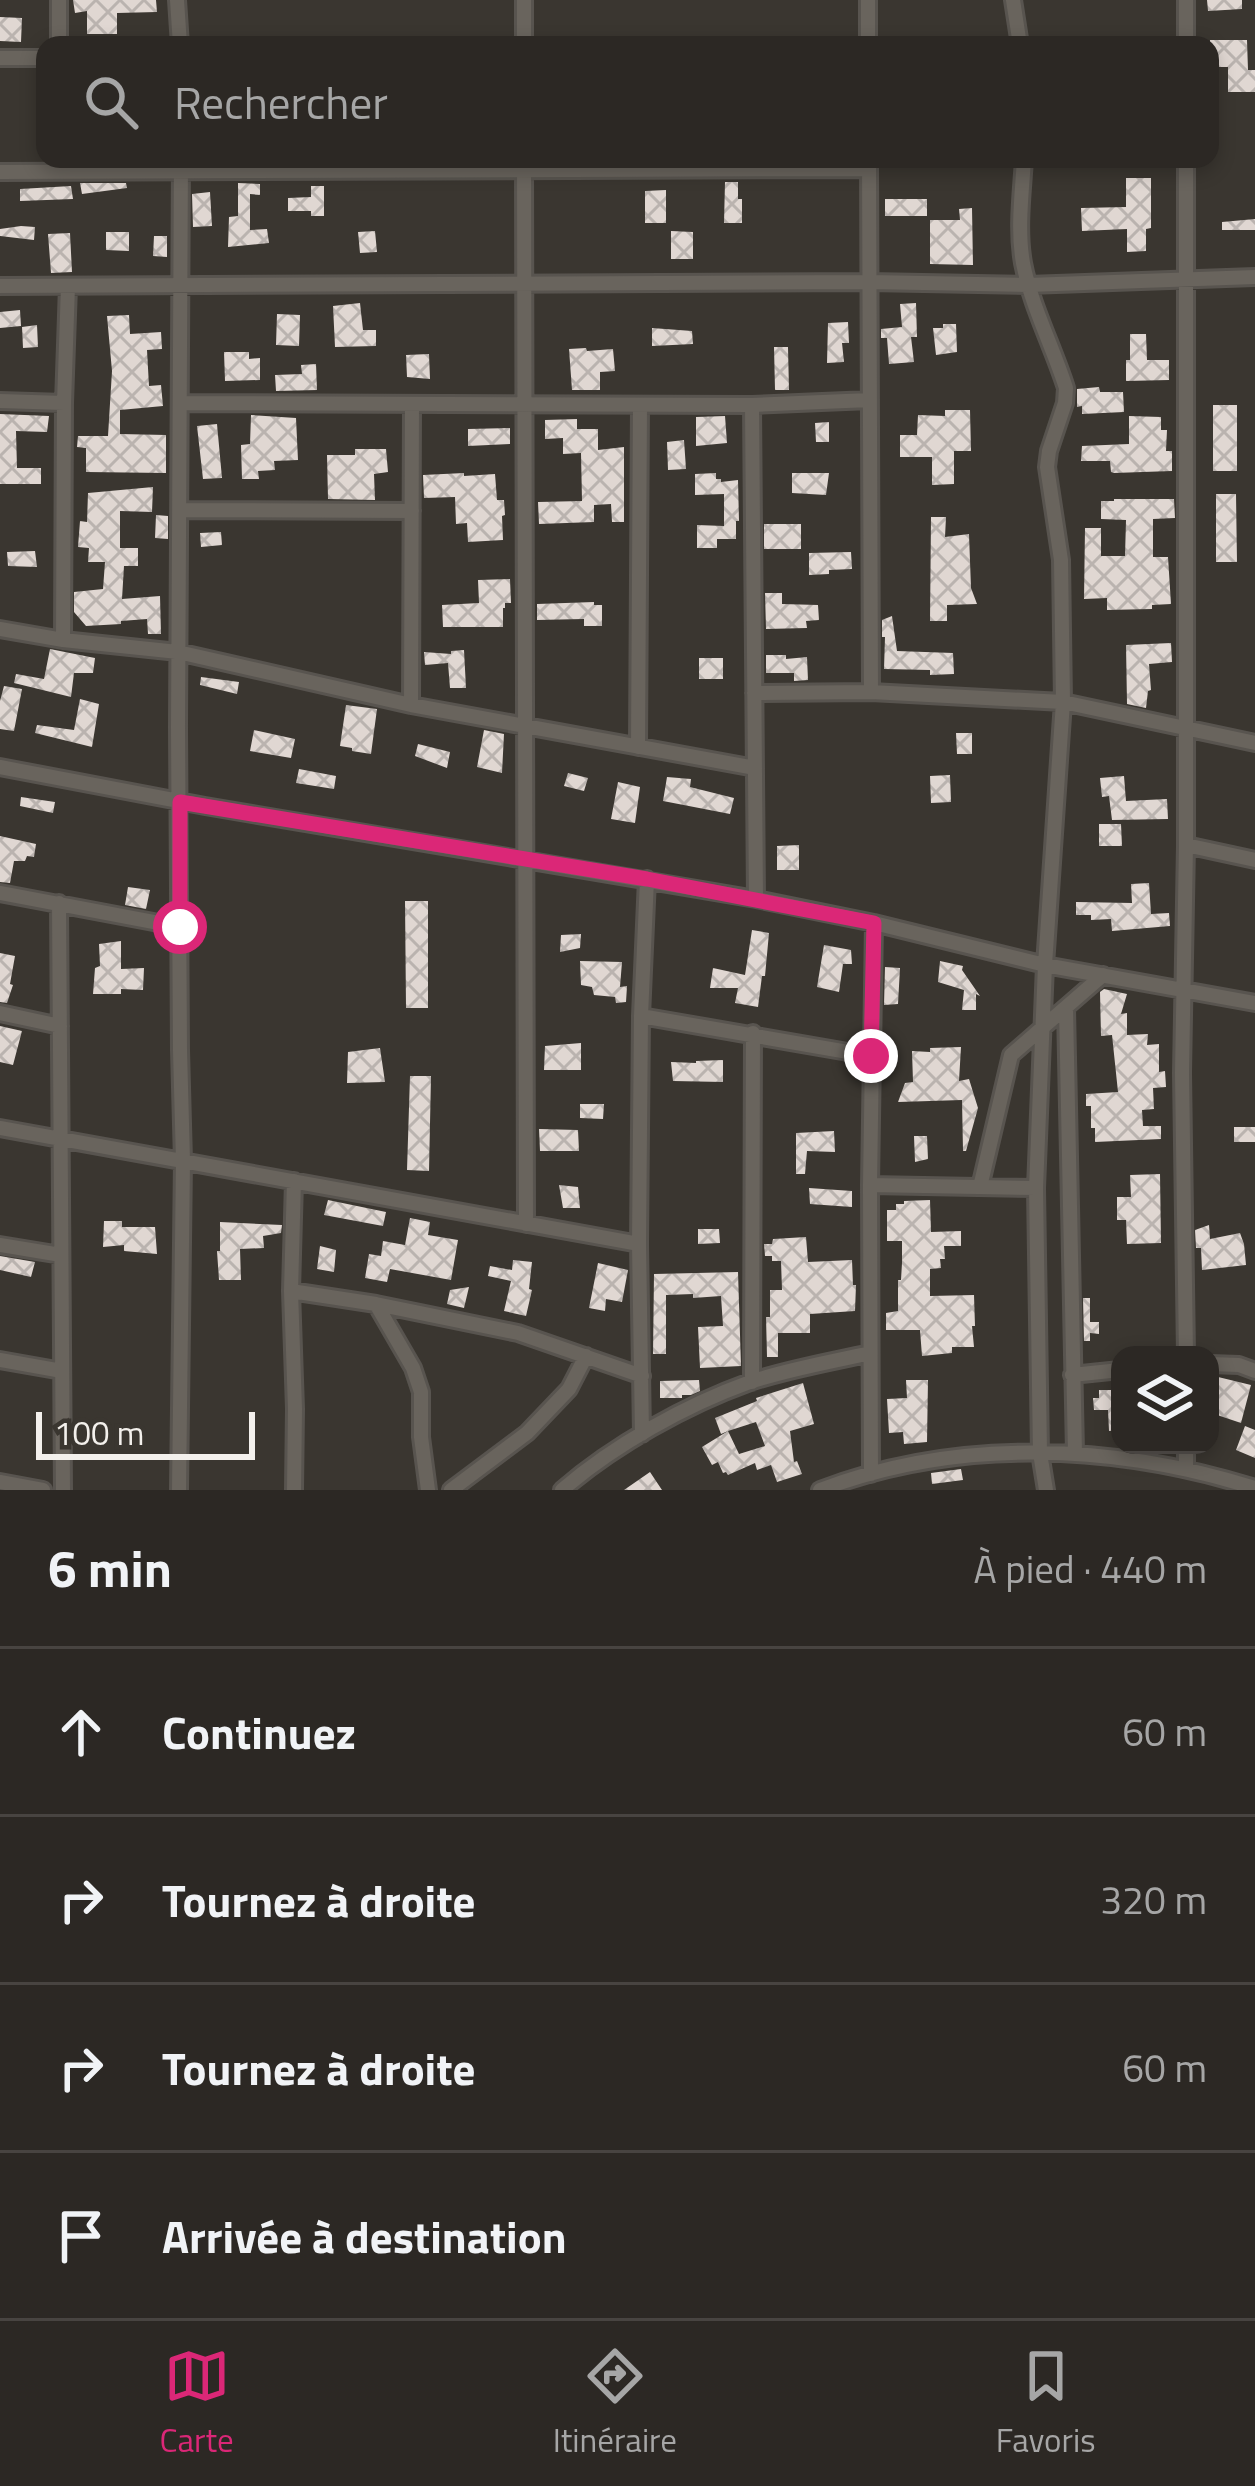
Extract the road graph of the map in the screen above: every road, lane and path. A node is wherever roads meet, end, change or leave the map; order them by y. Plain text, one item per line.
1 (59, 0) edge
2 (177, 0) edge
3 (524, 0) edge
4 (868, 0) edge
5 (1013, 0) edge
6 (1186, 0) edge
7 (59, 36) edge
8 (179, 36) edge
9 (524, 36) edge
10 (868, 36) edge
11 (1019, 36) edge
12 (1186, 36) edge
13 (0, 58) edge
14 (36, 58) edge
15 (36, 168) edge
16 (181, 168) edge
17 (524, 168) edge
18 (868, 168) edge
19 (1023, 168) edge
20 (1186, 168) edge
21 (0, 172) edge
22 (1255, 277) edge
23 (1186, 278) junction
24 (869, 282) junction
25 (524, 284) junction
26 (1028, 285) junction
27 (0, 286) edge
28 (68, 286) junction
29 (179, 287) junction
30 (870, 400) junction
31 (0, 401) edge
32 (64, 403) junction
33 (181, 403) junction
34 (412, 404) junction
35 (524, 404) junction
36 (640, 405) junction
37 (752, 405) junction
38 (181, 510) junction
39 (412, 512) junction
40 (0, 629) edge
41 (63, 640) junction
42 (178, 652) junction
43 (871, 692) junction
44 (754, 693) junction
45 (1063, 702) junction
46 (411, 705) junction
47 (525, 725) junction
48 (1185, 727) junction
49 (1255, 743) edge
50 (638, 747) junction
51 (0, 767) edge
52 (754, 768) junction
53 (180, 802) junction
54 (1186, 845) junction
55 (526, 860) junction
56 (1255, 860) edge
57 (647, 879) junction
58 (0, 893) edge
59 (756, 898) junction
60 (59, 903) junction
61 (874, 923) junction
62 (180, 927) junction
63 (1045, 965) junction
64 (1103, 975) junction
65 (1183, 989) junction
66 (1255, 1003) edge
67 (1066, 1008) junction
68 (0, 1013) edge
69 (641, 1016) junction
70 (59, 1026) junction
71 (1043, 1028) junction
72 (753, 1034) junction
73 (871, 1056) junction
74 (0, 1128) edge
75 (61, 1138) junction
76 (183, 1161) junction
77 (294, 1181) junction
78 (870, 1185) junction
79 (980, 1187) junction
80 (1036, 1188) junction
81 (526, 1224) junction
82 (639, 1244) junction
83 (0, 1245) edge
84 (61, 1256) junction
85 (291, 1291) junction
86 (376, 1304) junction
87 (1186, 1346) edge
88 (870, 1353) junction
89 (586, 1357) junction
90 (0, 1360) edge
91 (1219, 1364) edge
92 (62, 1371) junction
93 (1111, 1371) edge
94 (1255, 1371) edge
95 (642, 1376) junction
96 (1072, 1376) junction
97 (752, 1382) junction
98 (642, 1434) junction
99 (1040, 1453) junction
100 (1075, 1453) junction
101 (1186, 1454) edge
102 (1186, 1468) junction
103 (871, 1474) junction
104 (0, 1482) edge
105 (1255, 1488) edge
106 (43, 1490) edge
107 (63, 1490) edge
108 (179, 1490) edge
109 (294, 1490) edge
110 (428, 1490) edge
111 (452, 1490) edge
112 (562, 1490) edge
113 (820, 1490) edge
114 (1046, 1490) edge

1 - 7 street
2 - 8 street
3 - 9 street
4 - 10 street
5 - 11 street
6 - 12 street
13 - 14 street
15 - 21 street
16 - 29 street
17 - 25 street
18 - 24 street
19 - 26 street
20 - 23 street
22 - 23 street
23 - 26 street
23 - 48 street
24 - 25 street
24 - 26 street
24 - 30 street
25 - 29 street
25 - 35 street
26 - 45 street
27 - 28 street
28 - 29 street
28 - 32 street
29 - 33 street
30 - 37 street
30 - 43 street
31 - 32 street
32 - 41 street
33 - 34 street
33 - 38 street
34 - 35 street
34 - 39 street
35 - 36 street
35 - 47 street
36 - 37 street
36 - 50 street
37 - 44 street
38 - 39 street
38 - 42 street
39 - 46 street
40 - 41 street
41 - 42 street
42 - 46 street
42 - 53 street
43 - 44 street
43 - 45 street
44 - 52 street
45 - 48 street
45 - 63 street
46 - 47 street
47 - 50 street
47 - 55 street
48 - 49 street
48 - 54 street
50 - 52 street
51 - 53 street
52 - 59 street
53 - 55 street
53 - 62 street
54 - 56 street
54 - 65 street
55 - 57 street
55 - 81 street
57 - 59 street
57 - 69 street
58 - 60 street
59 - 61 street
60 - 62 street
60 - 70 street
61 - 63 street
61 - 73 street
62 - 76 street
63 - 64 street
63 - 71 street
64 - 65 street
64 - 67 street
65 - 66 street
65 - 87 street
67 - 71 street
67 - 96 street
68 - 70 street
69 - 72 street
69 - 82 street
70 - 75 street
71 - 79 street
71 - 80 street
72 - 73 street
72 - 97 street
73 - 78 street
74 - 75 street
75 - 76 street
75 - 84 street
76 - 77 street
76 - 108 street
77 - 81 street
77 - 85 street
78 - 79 street
78 - 88 street
79 - 80 street
80 - 99 street
81 - 82 street
82 - 95 street
83 - 84 street
84 - 92 street
85 - 86 street
85 - 109 street
86 - 89 street
86 - 110 street
88 - 97 street
88 - 103 street
89 - 95 street
89 - 111 street
90 - 92 street
91 - 94 street
92 - 107 street
93 - 96 street
95 - 98 street
96 - 100 street
97 - 98 street
98 - 112 street
99 - 100 street
99 - 103 street
99 - 114 street
100 - 102 street
101 - 102 street
102 - 105 street
103 - 113 street
104 - 106 street

